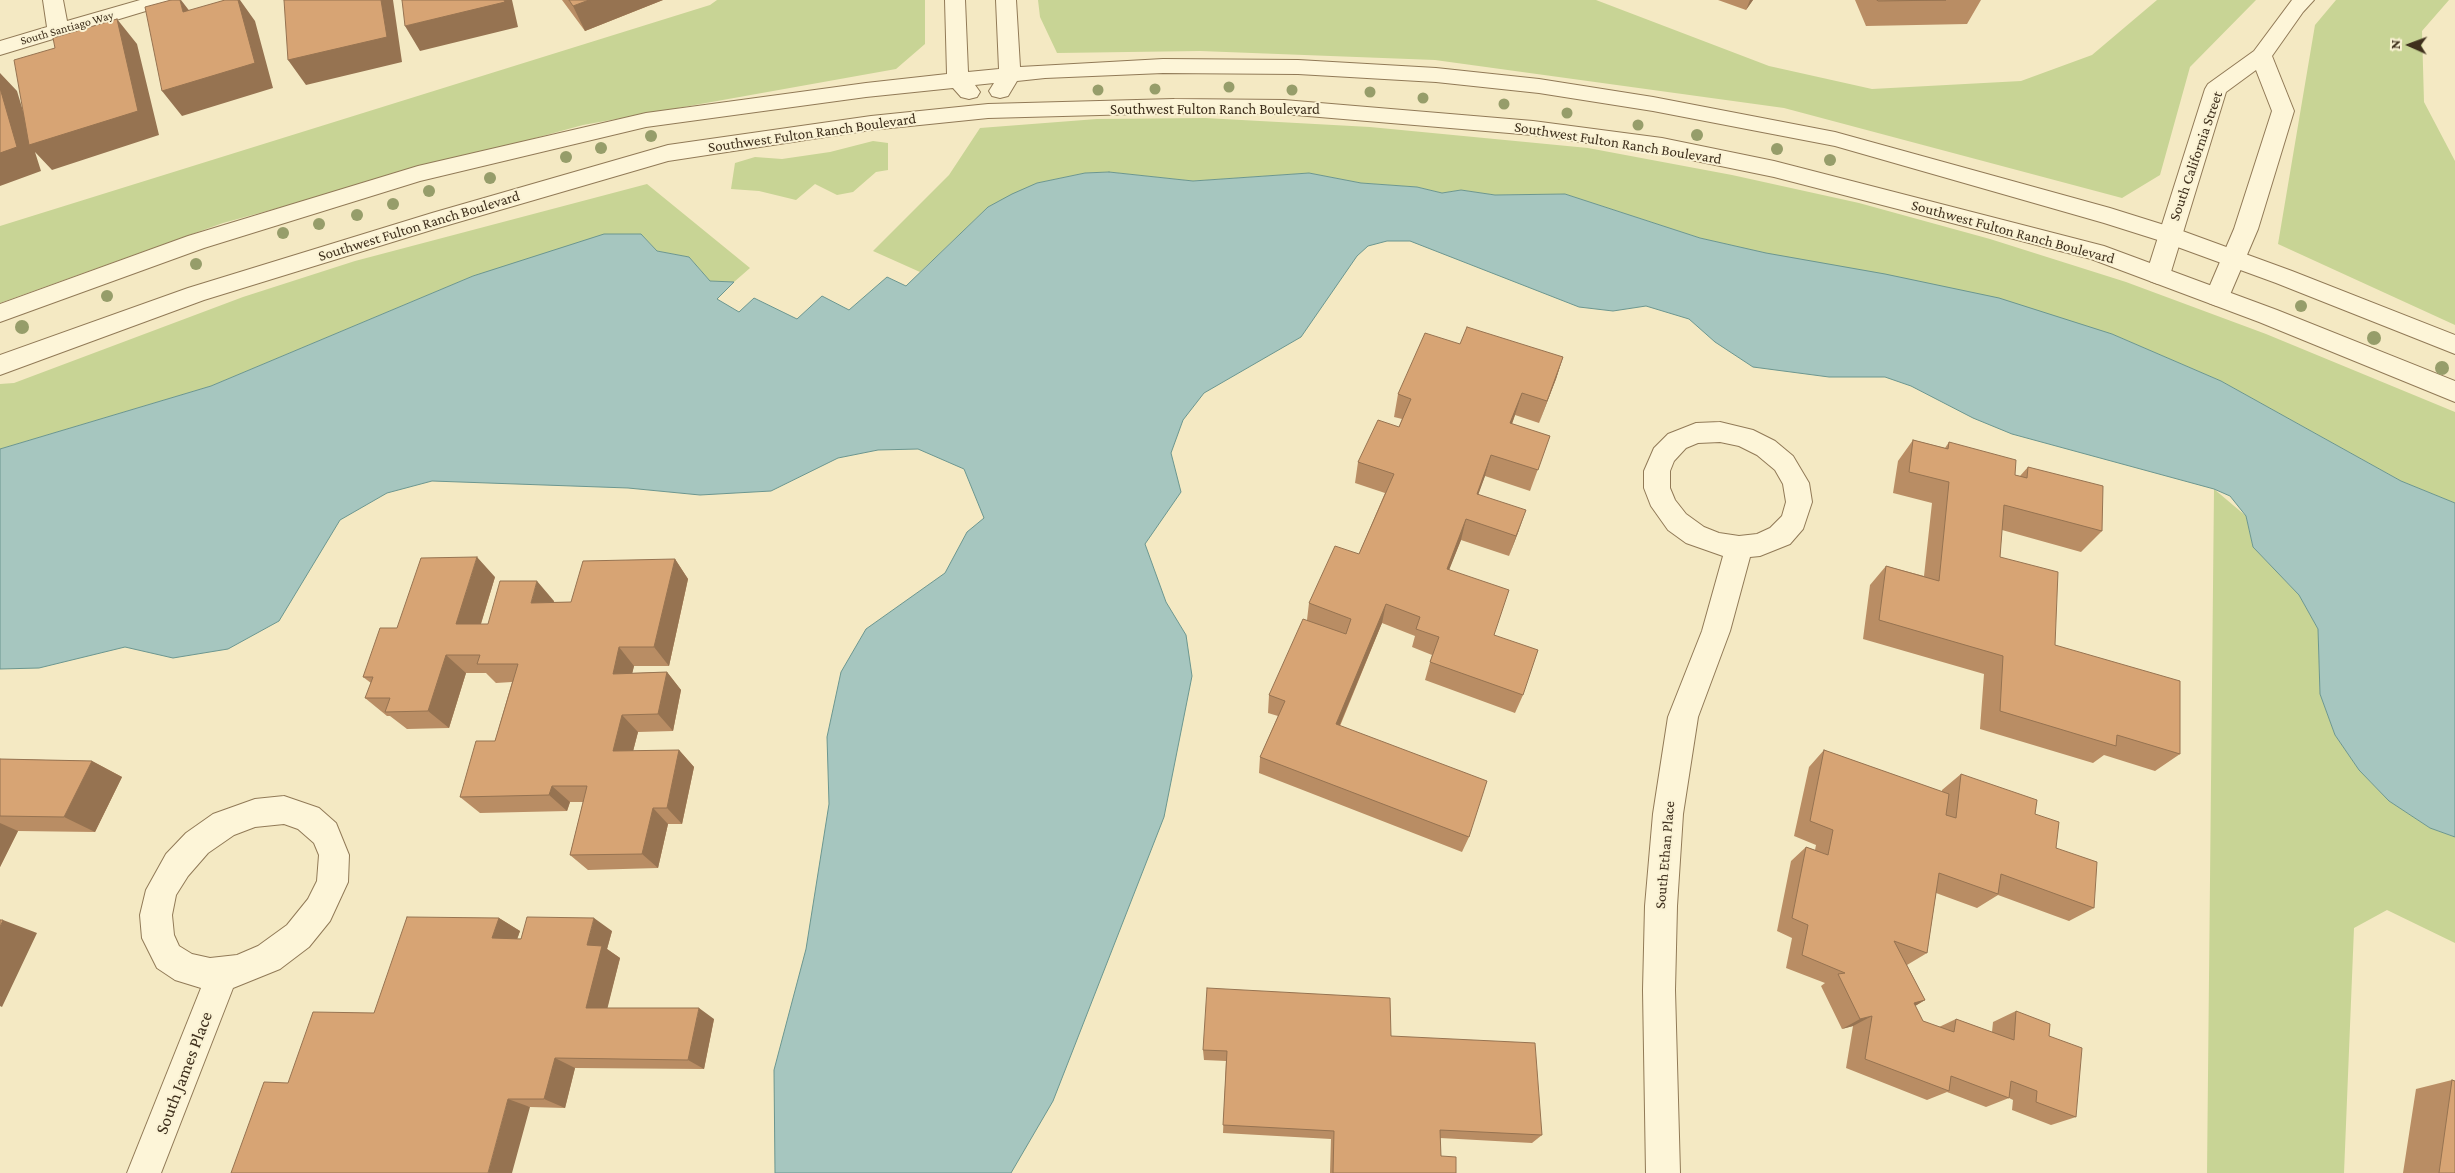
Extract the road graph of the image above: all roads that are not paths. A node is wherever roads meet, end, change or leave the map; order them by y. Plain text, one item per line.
1 (53, 0) edge
2 (162, 0) edge
3 (956, 0) edge
4 (1006, 0) edge
5 (2304, 0) edge
6 (58, 30) junction
7 (0, 48) edge
8 (2261, 56) junction
9 (1010, 75) junction
10 (958, 80) junction
11 (988, 111) junction
12 (2170, 235) junction
13 (2232, 259) junction
14 (2158, 275) junction
15 (2218, 297) junction
16 (0, 313) edge
17 (2455, 345) edge
18 (0, 364) edge
19 (2455, 392) edge
20 (1739, 547) junction
21 (223, 973) junction
22 (144, 1173) edge
23 (1664, 1173) edge

1 - 6 street
2 - 6 street, South Santiago Way
3 - 10 street
4 - 9 street
5 - 8 street, South California Street
6 - 7 street, South Santiago Way
8 - 12 street, South California Street
8 - 13 street
9 - 10 street
9 - 11 street
9 - 12 street
10 - 11 street
10 - 16 street
11 - 14 street, Southwest Fulton Ranch Boulevard
11 - 18 street, Southwest Fulton Ranch Boulevard
12 - 13 street
12 - 14 street, South California Street
13 - 15 street
13 - 17 street
14 - 15 street, Southwest Fulton Ranch Boulevard
15 - 19 street, Southwest Fulton Ranch Boulevard
20 - 20 street
20 - 23 street, South Ethan Place
21 - 21 street
21 - 22 street, South James Place

